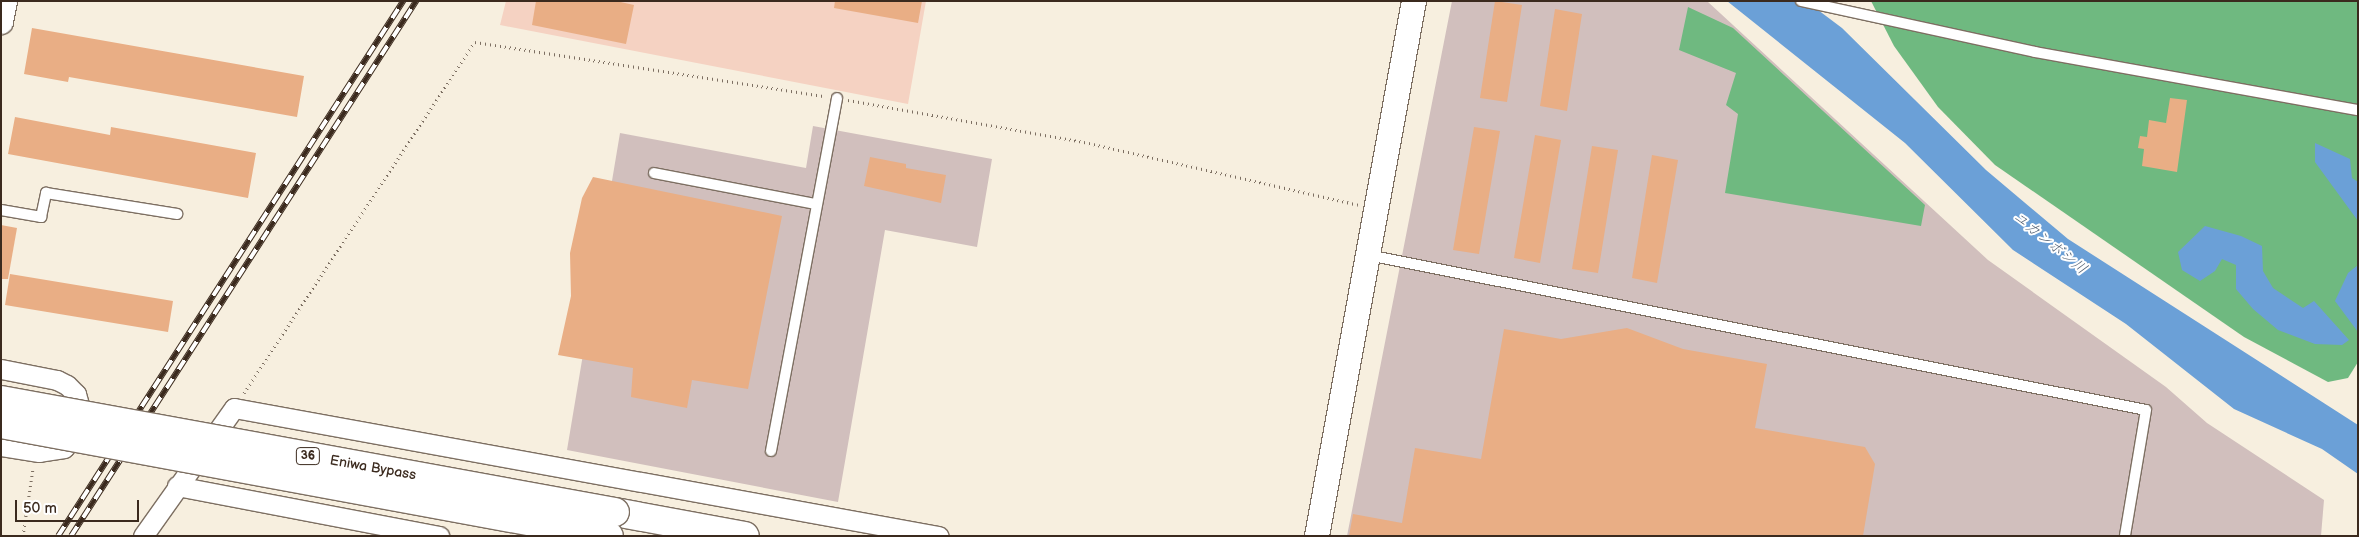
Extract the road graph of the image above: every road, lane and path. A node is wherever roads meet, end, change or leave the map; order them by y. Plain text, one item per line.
1 (5, 1) edge
2 (1414, 1) edge
3 (1801, 1) edge
4 (1, 22) edge
5 (837, 98) junction
6 (2358, 110) edge
7 (654, 173) dead end
8 (815, 204) junction
9 (1, 210) edge
10 (1374, 210) junction
11 (177, 214) dead end
12 (1367, 254) junction
13 (1, 369) edge
14 (1, 400) edge
15 (234, 408) junction
16 (1, 424) edge
17 (1, 446) edge
18 (771, 451) dead end
19 (34, 465) dead end
20 (590, 475) junction
21 (177, 486) junction
22 (612, 524) edge
23 (23, 536) edge
24 (143, 536) edge
25 (439, 536) edge
26 (578, 536) edge
27 (745, 536) edge
28 (938, 536) edge
29 (1316, 536) edge
30 (2125, 536) edge

1 - 4 street
2 - 10 street
3 - 6 lane
5 - 8 lane
5 - 10 path
5 - 15 path
7 - 8 lane
8 - 18 lane
9 - 11 lane
10 - 12 street
12 - 29 street
12 - 30 lane
13 - 17 street
14 - 22 highway, Eniwa Bypass / 36, bridge
15 - 20 street
15 - 21 street
16 - 22 highway, Eniwa Bypass / 36, bridge
19 - 23 path
20 - 26 street
20 - 28 street
21 - 24 street
21 - 25 street
22 - 27 highway, Eniwa Bypass / 36

